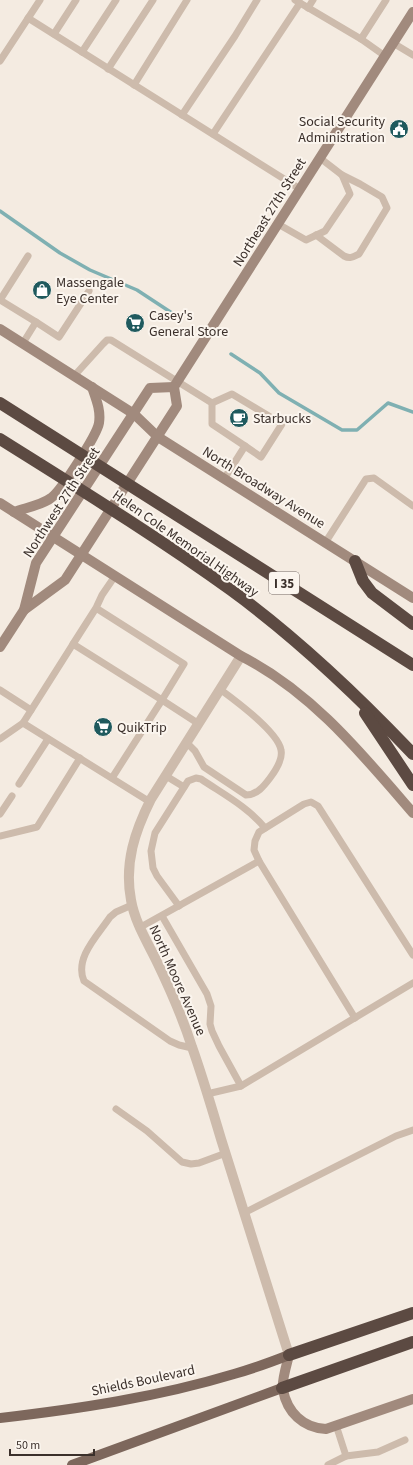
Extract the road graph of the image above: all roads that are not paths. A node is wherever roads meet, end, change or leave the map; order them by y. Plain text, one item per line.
1 (40, 0) edge
2 (76, 0) edge
3 (116, 0) edge
4 (153, 0) edge
5 (188, 0) edge
6 (257, 0) edge
7 (313, 0) edge
8 (386, 0) edge
9 (298, 1) edge
10 (308, 8) junction
11 (413, 12) edge
12 (28, 18) junction
13 (54, 34) junction
14 (361, 39) junction
15 (393, 43) junction
16 (82, 52) junction
17 (413, 55) edge
18 (385, 56) junction
19 (0, 62) edge
20 (108, 69) junction
21 (134, 85) junction
22 (182, 115) junction
23 (213, 134) junction
24 (320, 158) junction
25 (342, 175) junction
26 (300, 189) junction
27 (278, 224) junction
28 (316, 235) junction
29 (28, 256) dead end
30 (88, 291) dead end
31 (36, 322) junction
32 (0, 329) edge
33 (23, 343) junction
34 (74, 376) junction
35 (176, 385) junction
36 (92, 387) junction
37 (0, 403) edge
38 (212, 403) junction
39 (134, 414) junction
40 (158, 437) junction
41 (0, 439) edge
42 (245, 446) junction
43 (224, 479) junction
44 (0, 503) edge
45 (413, 506) edge
46 (14, 512) junction
47 (53, 537) junction
48 (325, 543) junction
49 (82, 555) junction
50 (355, 561) junction
51 (115, 576) junction
52 (413, 598) edge
53 (96, 608) junction
54 (24, 610) junction
55 (413, 624) edge
56 (73, 644) junction
57 (0, 647) edge
58 (241, 656) junction
59 (413, 665) edge
60 (0, 690) edge
61 (221, 690) junction
62 (352, 694) junction
63 (162, 700) junction
64 (31, 710) junction
65 (23, 723) junction
66 (199, 724) junction
67 (0, 739) edge
68 (48, 739) junction
69 (187, 743) junction
70 (413, 754) edge
71 (80, 758) junction
72 (166, 776) junction
73 (112, 778) junction
74 (19, 784) dead end
75 (413, 785) edge
76 (184, 788) junction
77 (12, 796) dead end
78 (150, 802) junction
79 (413, 813) edge
80 (0, 814) edge
81 (265, 828) junction
82 (0, 836) edge
83 (259, 861) junction
84 (132, 905) junction
85 (179, 906) junction
86 (162, 916) junction
87 (139, 928) junction
88 (413, 955) edge
89 (413, 983) edge
90 (355, 1018) junction
91 (192, 1048) junction
92 (242, 1086) junction
93 (207, 1094) junction
94 (116, 1109) dead end
95 (413, 1130) edge
96 (226, 1153) junction
97 (244, 1213) junction
98 (413, 1313) edge
99 (413, 1342) edge
100 (289, 1355) junction
101 (282, 1388) junction
102 (413, 1399) edge
103 (0, 1418) edge
104 (336, 1425) junction
105 (405, 1440) dead end
106 (346, 1456) junction
107 (72, 1465) edge
108 (328, 1465) edge

1 - 12 lane
2 - 13 lane
3 - 16 lane
4 - 20 lane
5 - 21 lane
6 - 22 lane
7 - 10 lane
8 - 14 lane
9 - 10 lane
9 - 23 lane
10 - 14 lane
11 - 15 main road, Northeast 27th Street
12 - 13 lane
12 - 19 lane
13 - 16 lane
14 - 18 lane
15 - 17 lane
15 - 18 main road, Northeast 27th Street
16 - 20 lane
18 - 24 main road, Northeast 27th Street
20 - 21 lane
21 - 22 lane
22 - 23 lane
23 - 26 lane
24 - 25 lane
24 - 26 main road, Northeast 27th Street
25 - 28 lane
25 - 28 lane
26 - 27 main road, Northeast 27th Street
27 - 28 lane
27 - 35 main road, Northeast 27th Street
29 - 31 lane
30 - 31 lane
31 - 33 lane
32 - 33 main road
33 - 34 main road
34 - 35 lane
34 - 36 main road
35 - 38 lane
35 - 39 main road
35 - 40 main road
36 - 39 main road
36 - 46 main road
37 - 59 highway, Helen Cole Memorial Highway / I 35
38 - 42 lane
38 - 42 lane
39 - 40 main road, North Broadway Avenue
39 - 47 main road, Northwest 27th Street
40 - 43 main road, North Broadway Avenue
40 - 49 main road, Northwest 27th Street
41 - 62 highway, Helen Cole Memorial Highway / I 35
42 - 43 lane
43 - 48 main road, North Broadway Avenue
44 - 46 main road
45 - 48 lane
46 - 47 main road
47 - 49 main road
47 - 54 main road, Northwest 27th Street
48 - 50 main road, North Broadway Avenue
49 - 51 main road
49 - 54 main road, Northwest 27th Street
50 - 52 main road, North Broadway Avenue
50 - 55 highway
51 - 53 lane
51 - 58 main road
53 - 56 lane
53 - 63 lane
54 - 57 main road, Northwest 27th Street
56 - 63 lane
56 - 64 lane
58 - 61 street, North Moore Avenue
58 - 79 main road
60 - 64 lane
61 - 66 street, North Moore Avenue
61 - 69 lane
62 - 70 highway, Helen Cole Memorial Highway / I 35
62 - 75 highway
63 - 66 lane
63 - 73 lane
64 - 65 lane
65 - 67 lane
65 - 68 lane
66 - 69 street, North Moore Avenue
68 - 71 lane
68 - 74 lane
69 - 72 street, North Moore Avenue
71 - 73 lane
71 - 82 lane
72 - 76 lane
72 - 78 street, North Moore Avenue
73 - 78 lane
76 - 81 lane
76 - 85 lane
77 - 80 lane
78 - 84 street, North Moore Avenue
81 - 83 lane
81 - 88 lane
83 - 85 lane
83 - 90 lane
84 - 87 street, North Moore Avenue
84 - 91 lane
85 - 86 lane
86 - 87 lane
86 - 92 lane
87 - 91 street, North Moore Avenue
89 - 90 lane
90 - 92 lane
91 - 93 street, North Moore Avenue
92 - 93 lane
93 - 96 street, North Moore Avenue
94 - 96 lane
95 - 97 lane
96 - 97 street, North Moore Avenue
97 - 100 street, North Moore Avenue
98 - 100 highway
99 - 101 highway
100 - 101 main road
100 - 103 main road, Shields Boulevard
101 - 104 main road
101 - 107 main road
102 - 104 main road
104 - 106 lane
105 - 106 lane
106 - 108 lane

